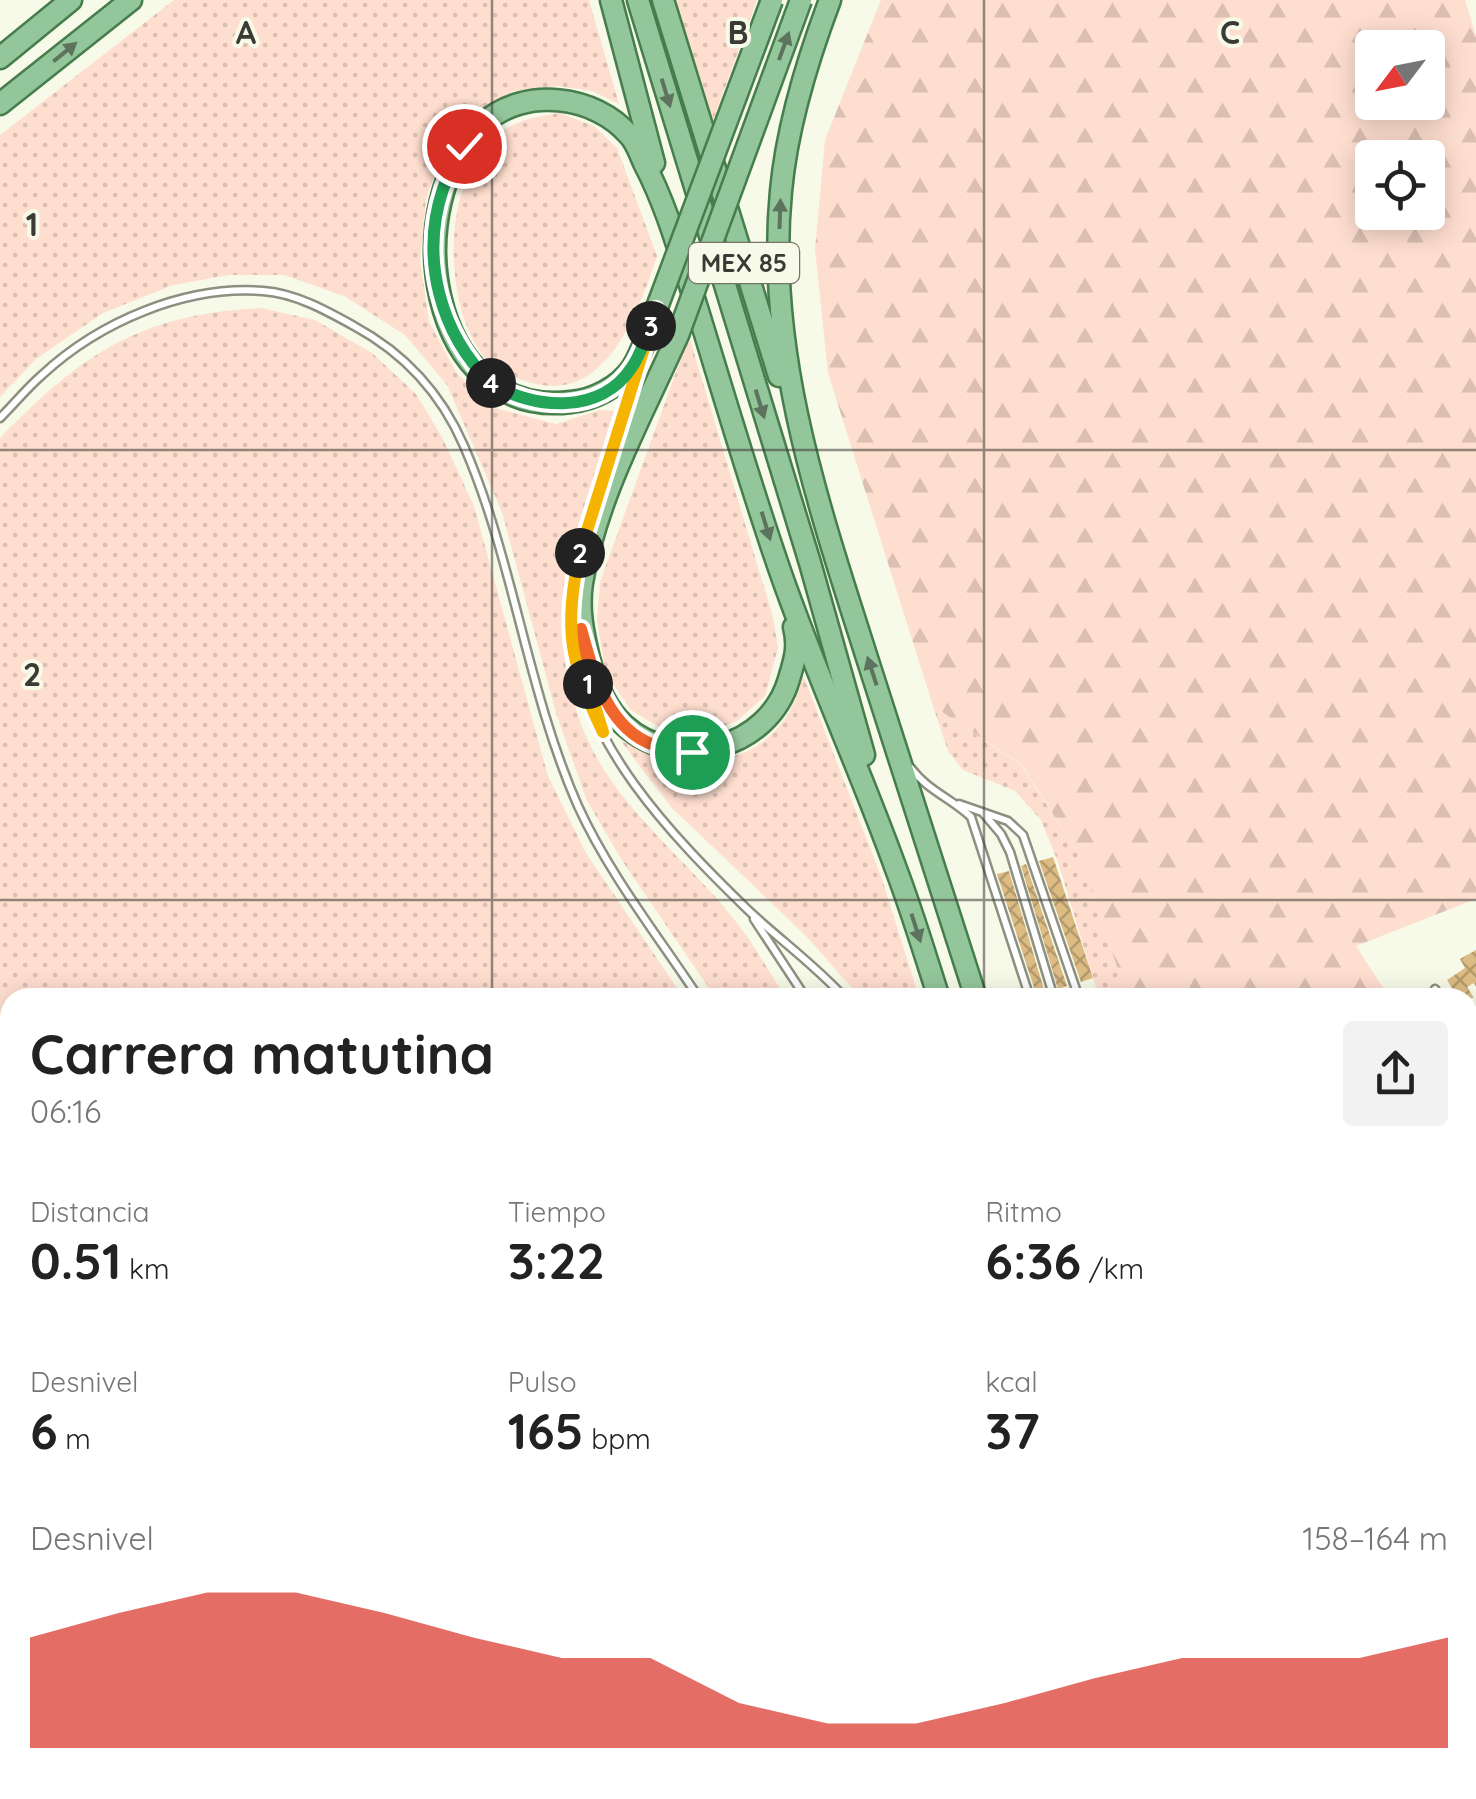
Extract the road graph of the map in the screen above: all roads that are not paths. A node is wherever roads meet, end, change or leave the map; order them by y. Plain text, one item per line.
1 (70, 0) edge
2 (130, 0) edge
3 (610, 0) edge
4 (638, 0) edge
5 (663, 0) edge
6 (772, 0) edge
7 (800, 0) edge
8 (830, 0) edge
9 (0, 47) edge
10 (0, 58) edge
11 (0, 104) edge
12 (663, 199) junction
13 (656, 310) junction
14 (0, 418) edge
15 (812, 484) junction
16 (780, 572) junction
17 (581, 629) junction
18 (890, 729) junction
19 (603, 732) junction
20 (957, 804) junction
21 (983, 812) junction
22 (896, 869) junction
23 (748, 909) junction
24 (693, 988) edge
25 (799, 988) edge
26 (836, 988) edge
27 (936, 988) edge
28 (973, 988) edge
29 (1027, 988) edge
30 (1051, 988) edge
31 (1076, 988) edge

1 - 9 main road
1 - 10 main road
11 -> 2 main road
3 - 12 main road
4 -> 22 main road
5 - 15 main road, MEX 85
6 - 13 main road, bridge
17 -> 7 main road, bridge
15 -> 8 main road
12 - 13 main road
12 -> 16 main road
13 - 19 lane
14 - 24 lane
18 -> 15 main road
16 - 17 main road
16 - 22 main road
17 - 19 lane
18 - 20 lane
18 - 28 main road
19 - 23 lane
20 - 21 lane
20 - 29 lane
21 - 30 lane
21 - 31 lane
22 -> 27 main road
23 - 25 lane
23 - 26 lane

